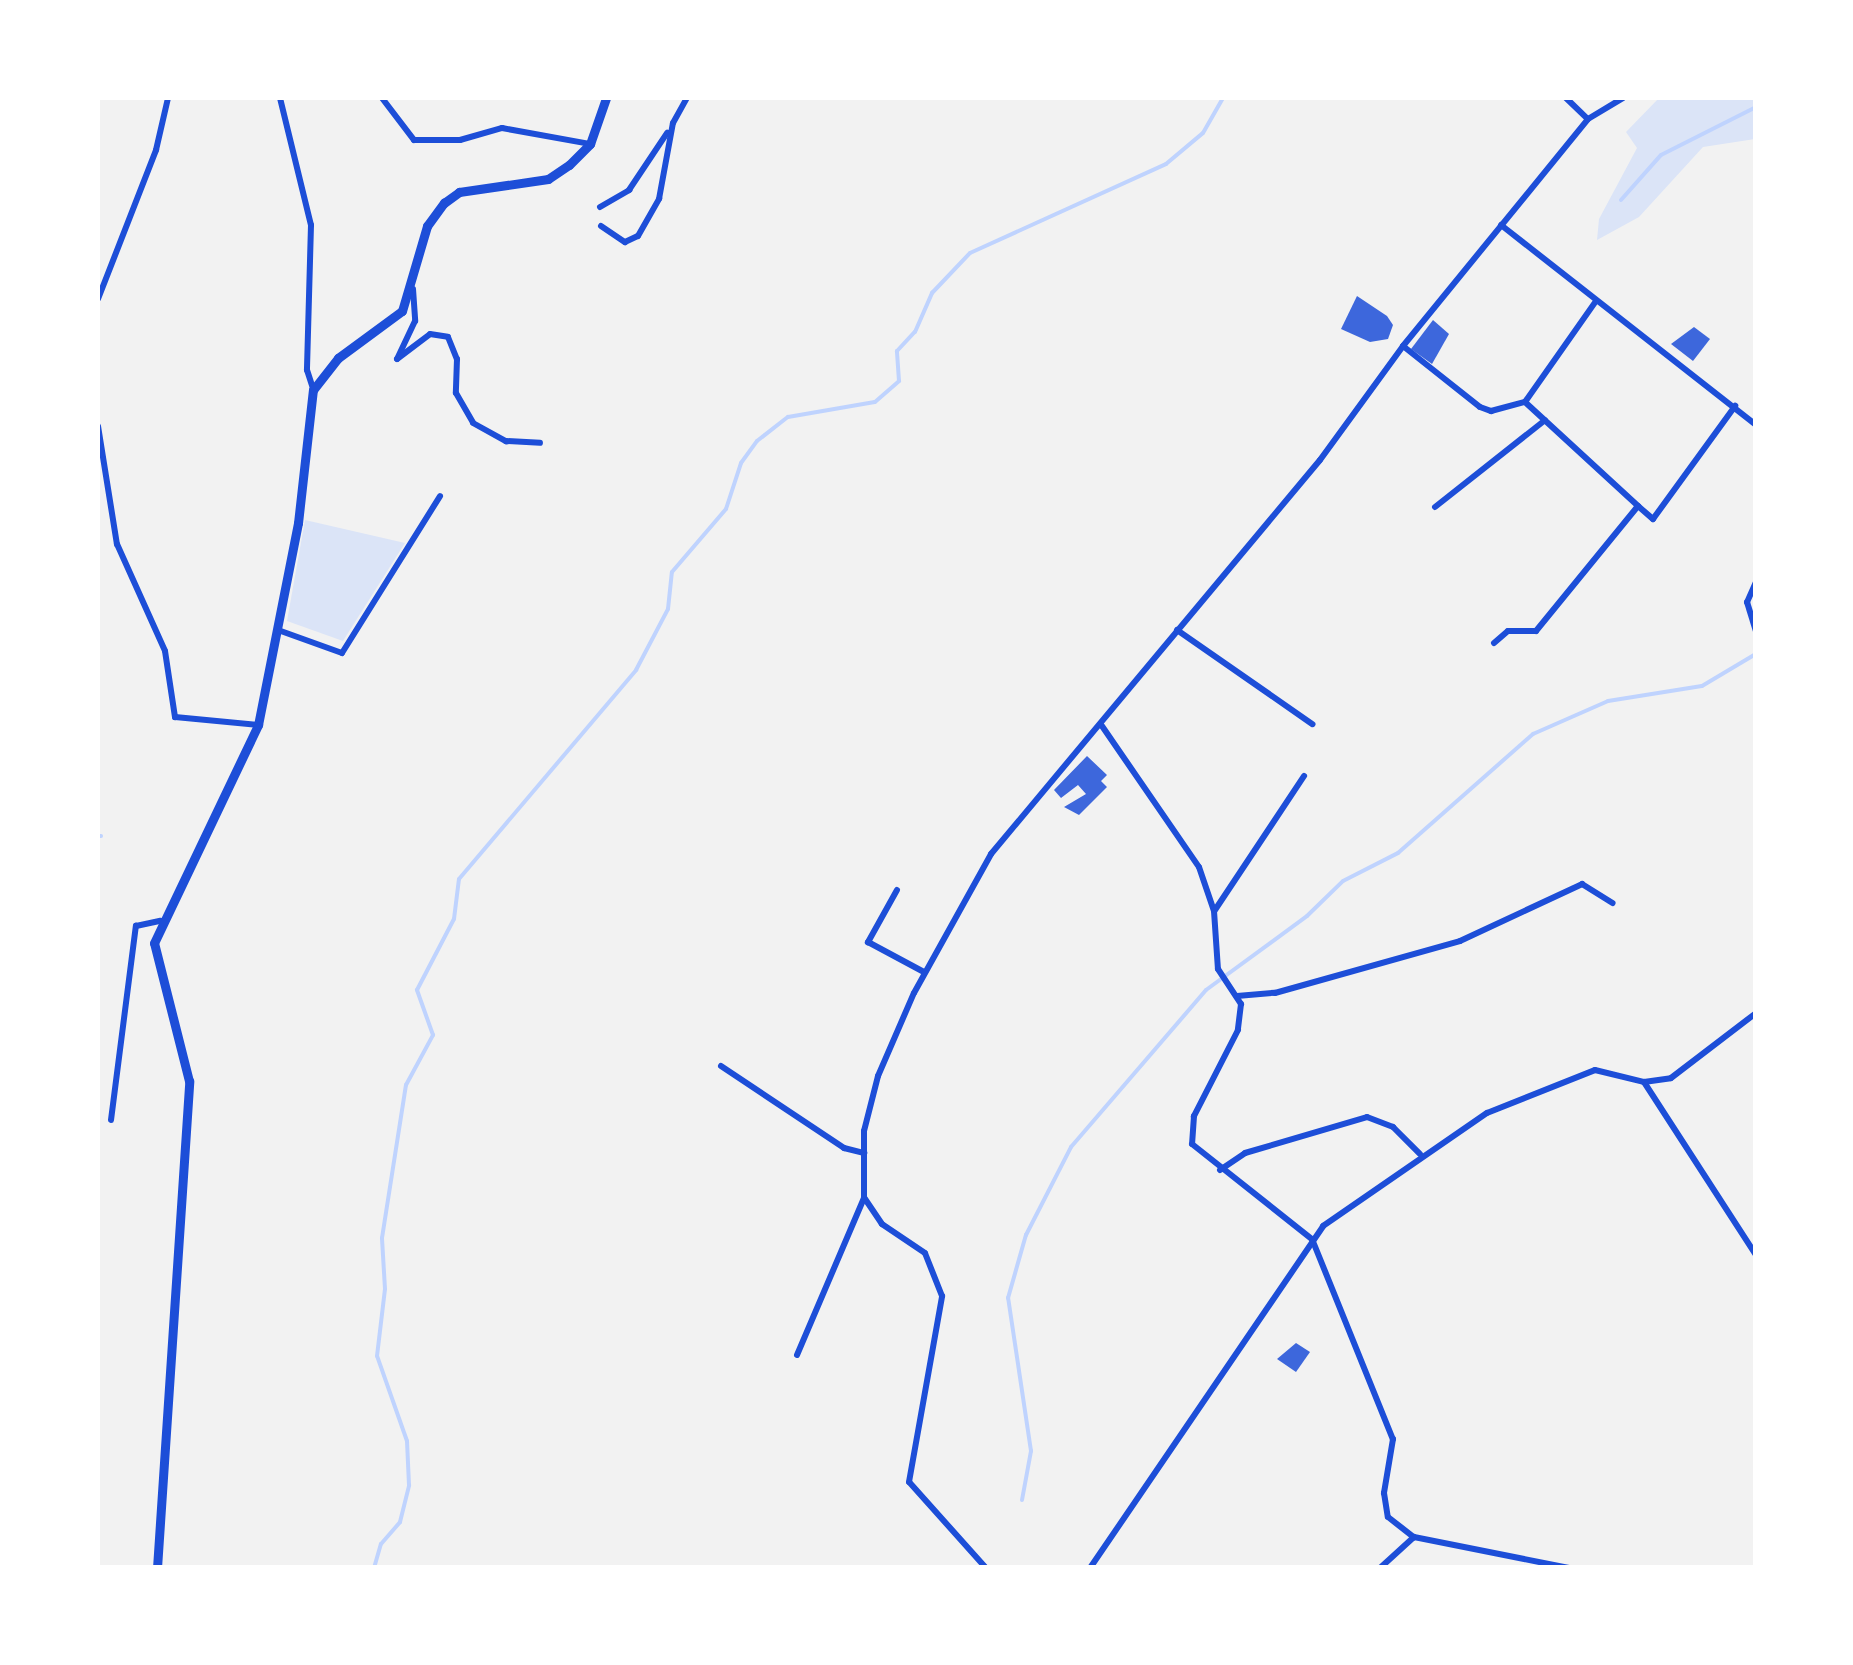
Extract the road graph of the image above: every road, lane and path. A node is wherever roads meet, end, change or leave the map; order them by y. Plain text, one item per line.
1 (168, 98) edge
2 (280, 98) edge
3 (382, 98) edge
4 (606, 98) edge
5 (687, 98) edge
6 (1566, 98) edge
7 (1624, 98) edge
8 (1588, 119) junction
9 (673, 123) junction
10 (590, 144) junction
11 (600, 207) dead end
12 (1500, 225) junction
13 (601, 226) dead end
14 (413, 290) junction
15 (98, 299) edge
16 (1596, 302) junction
17 (1403, 346) junction
18 (313, 390) junction
19 (1525, 402) junction
20 (1735, 406) junction
21 (1544, 420) junction
22 (1756, 424) edge
23 (98, 426) edge
24 (540, 443) dead end
25 (440, 496) dead end
26 (1435, 506) dead end
27 (1638, 506) junction
28 (1756, 582) edge
29 (278, 630) junction
30 (1177, 630) junction
31 (1756, 632) edge
32 (1494, 643) dead end
33 (1312, 724) dead end
34 (258, 725) junction
35 (1102, 726) junction
36 (1304, 776) dead end
37 (897, 890) dead end
38 (1612, 903) dead end
39 (1214, 911) junction
40 (160, 922) junction
41 (924, 972) junction
42 (1237, 996) junction
43 (1756, 1013) edge
44 (721, 1066) dead end
45 (1644, 1082) junction
46 (111, 1120) dead end
47 (864, 1153) junction
48 (1420, 1154) junction
49 (1220, 1170) junction
50 (864, 1197) junction
51 (1742, 1237) junction
52 (1312, 1239) junction
53 (1756, 1246) edge
54 (1756, 1255) edge
55 (797, 1355) dead end
56 (1414, 1537) junction
57 (158, 1568) edge
58 (986, 1568) edge
59 (1090, 1568) edge
60 (1380, 1568) edge
61 (1569, 1568) edge

1 - 15 street
2 - 18 street
3 - 10 street
4 - 10 main road
5 - 9 street
6 - 8 street
7 - 8 street
8 - 12 street
9 - 11 street
9 - 13 street
10 - 14 main road
12 - 16 street
12 - 17 street
14 - 18 main road
14 - 24 street
16 - 19 street
16 - 20 street
17 - 19 street
17 - 30 street
18 - 29 main road
19 - 21 street
20 - 22 street
20 - 27 street
21 - 26 street
21 - 27 street
23 - 34 street
25 - 29 street
27 - 32 street
28 - 31 street
29 - 34 main road
30 - 33 street
30 - 35 street
34 - 40 main road
35 - 39 street
35 - 41 street
36 - 39 street
37 - 41 street
38 - 42 street
39 - 42 street
40 - 46 street
40 - 57 main road
41 - 47 street
42 - 49 street
43 - 45 street
44 - 47 street
45 - 48 street
45 - 51 street
47 - 50 street
48 - 49 street
48 - 52 street
49 - 52 street
50 - 55 street
50 - 58 street
51 - 53 street
51 - 54 street
52 - 56 street
52 - 59 street
56 - 60 street
56 - 61 street

